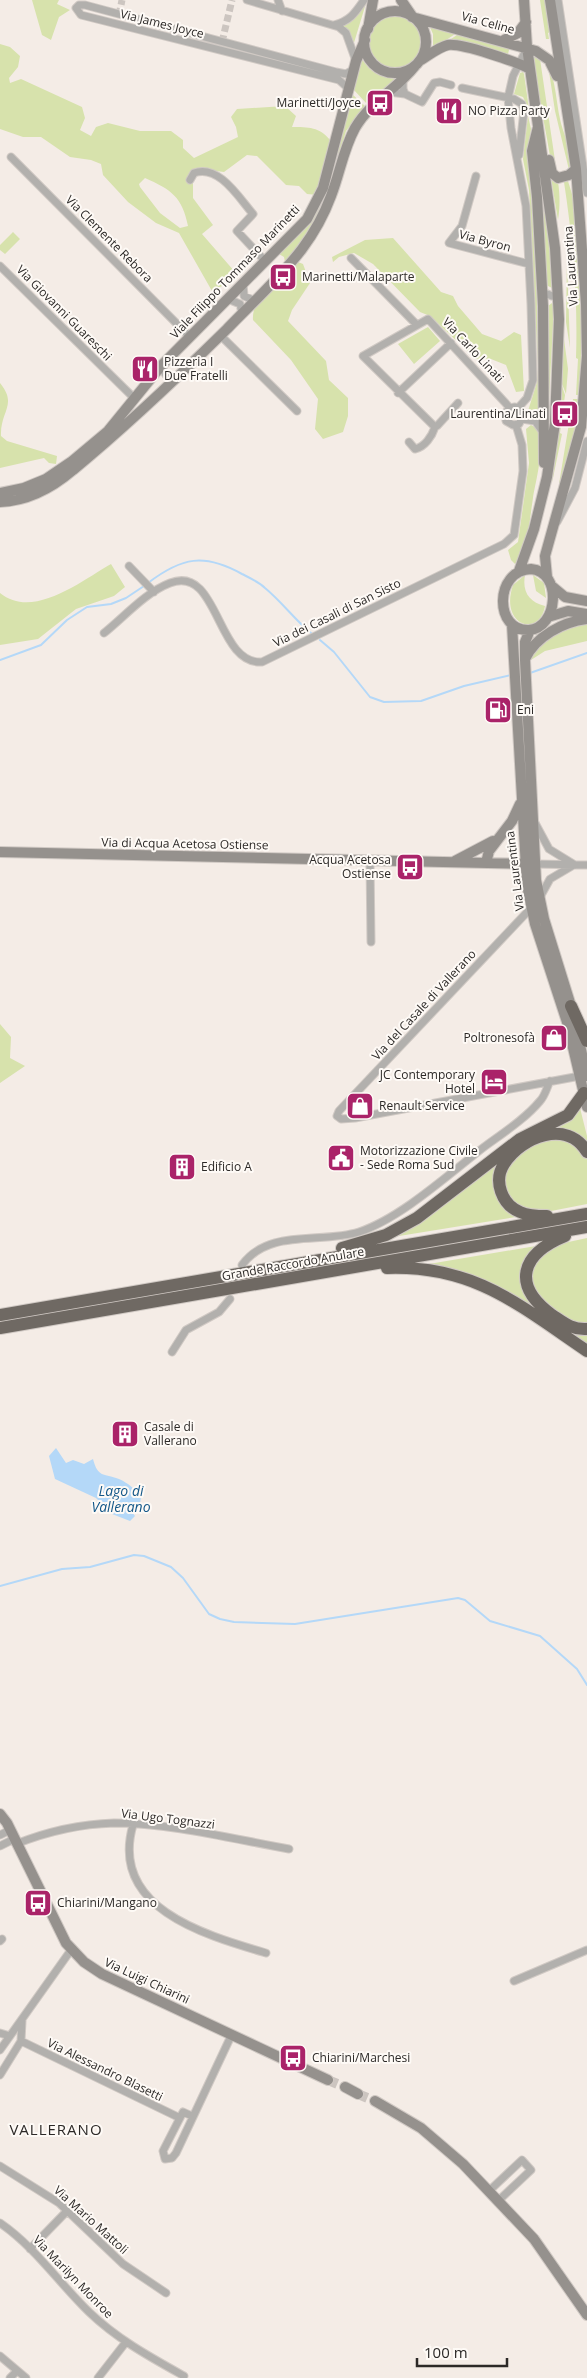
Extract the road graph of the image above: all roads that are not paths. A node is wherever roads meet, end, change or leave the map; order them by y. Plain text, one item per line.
1 (247, 0) edge
2 (278, 0) edge
3 (364, 0) edge
4 (373, 0) edge
5 (402, 0) edge
6 (524, 0) edge
7 (550, 0) edge
8 (558, 0) edge
9 (282, 10) junction
10 (412, 17) junction
11 (526, 22) junction
12 (334, 24) junction
13 (366, 35) junction
14 (504, 40) junction
15 (527, 47) junction
16 (418, 63) junction
17 (520, 63) junction
18 (355, 65) junction
19 (530, 69) junction
20 (403, 79) junction
21 (451, 85) dead end
22 (462, 88) dead end
23 (349, 89) junction
24 (389, 92) junction
25 (564, 92) junction
26 (405, 94) junction
27 (508, 98) junction
28 (536, 109) junction
29 (538, 126) junction
30 (11, 157) dead end
31 (518, 163) junction
32 (576, 169) junction
33 (476, 176) dead end
34 (190, 180) dead end
35 (587, 193) edge
36 (352, 258) dead end
37 (265, 261) junction
38 (529, 264) junction
39 (0, 266) edge
40 (243, 284) junction
41 (228, 299) junction
42 (255, 300) junction
43 (242, 313) junction
44 (416, 324) junction
45 (220, 335) junction
46 (190, 337) junction
47 (451, 343) junction
48 (161, 366) junction
49 (176, 380) junction
50 (398, 393) junction
51 (134, 398) junction
52 (458, 403) dead end
53 (510, 408) junction
54 (518, 408) junction
55 (297, 411) dead end
56 (522, 419) junction
57 (122, 422) junction
58 (516, 425) junction
59 (434, 427) junction
60 (544, 433) junction
61 (587, 441) edge
62 (409, 442) dead end
63 (586, 450) edge
64 (0, 493) edge
65 (0, 502) edge
66 (540, 508) junction
67 (553, 528) junction
68 (129, 566) dead end
69 (519, 571) junction
70 (547, 577) junction
71 (553, 587) junction
72 (152, 589) junction
73 (587, 601) edge
74 (587, 614) edge
75 (548, 617) junction
76 (587, 620) edge
77 (512, 624) junction
78 (530, 630) junction
79 (104, 634) dead end
80 (522, 665) junction
81 (520, 680) junction
82 (521, 801) junction
83 (533, 818) junction
84 (498, 838) junction
85 (0, 852) edge
86 (370, 861) junction
87 (453, 863) junction
88 (486, 863) junction
89 (530, 864) junction
90 (575, 865) junction
91 (587, 865) edge
92 (540, 899) junction
93 (532, 908) junction
94 (371, 942) dead end
95 (571, 1006) junction
96 (587, 1042) edge
97 (584, 1076) edge
98 (550, 1081) junction
99 (584, 1093) junction
100 (587, 1107) edge
101 (587, 1152) edge
102 (584, 1214) edge
103 (585, 1228) edge
104 (242, 1265) dead end
105 (262, 1270) junction
106 (340, 1270) junction
107 (230, 1299) dead end
108 (0, 1315) edge
109 (0, 1328) edge
110 (587, 1330) edge
111 (587, 1351) edge
112 (172, 1352) dead end
113 (0, 1814) edge
114 (133, 1825) junction
115 (0, 1835) edge
116 (14, 1838) junction
117 (0, 1846) edge
118 (289, 1849) dead end
119 (71, 1950) junction
120 (587, 1950) edge
121 (266, 1953) dead end
122 (514, 1981) dead end
123 (22, 2020) junction
124 (0, 2033) edge
125 (232, 2034) junction
126 (10, 2036) junction
127 (21, 2040) junction
128 (0, 2050) edge
129 (0, 2075) edge
130 (328, 2080) tunnel mouth
131 (344, 2087) tunnel mouth
132 (358, 2094) tunnel mouth
133 (375, 2101) tunnel mouth
134 (192, 2116) junction
135 (180, 2118) junction
136 (0, 2166) edge
137 (489, 2191) junction
138 (498, 2200) junction
139 (67, 2211) junction
140 (0, 2223) edge
141 (30, 2249) junction
142 (166, 2293) dead end
143 (587, 2315) edge
144 (126, 2342) junction
145 (0, 2356) edge
146 (17, 2371) junction
147 (184, 2376) dead end
148 (10, 2378) edge
149 (26, 2378) edge
150 (98, 2378) edge

1 - 9 street
2 - 9 street
3 - 12 street
4 - 13 street
5 - 10 street
6 - 11 street, Via Laurentina
7 - 25 street, Via Laurentina
8 - 35 street
9 - 12 street
10 - 13 street
10 - 14 street, Via Celine
10 - 16 street
11 - 14 street
11 - 15 street, Via Laurentina
12 - 18 street
13 - 16 street
13 - 18 street, Viale Filippo Tommaso Marinetti
14 - 15 street, Via Celine
15 - 17 street, Via Laurentina
15 - 19 street, Via Laurentina
15 - 25 street, Via Celine
16 - 17 street
16 - 20 street, Viale Filippo Tommaso Marinetti
17 - 19 street
17 - 27 street, Via Laurentina
18 - 23 street, Viale Filippo Tommaso Marinetti
18 - 23 street, Via James Joyce
19 - 28 street, Via Laurentina
20 - 24 street, Viale Filippo Tommaso Marinetti
20 - 26 street
21 - 26 street
22 - 27 street
23 - 37 street, Viale Filippo Tommaso Marinetti
24 - 26 street
24 - 42 street, Viale Filippo Tommaso Marinetti
25 - 32 street, Via Laurentina
27 - 31 street, Via Laurentina
27 - 31 street, Via Laurentina
28 - 29 street, Via Laurentina
28 - 32 street
29 - 60 street
29 - 66 street, Via Laurentina
30 - 46 street, Via Clemente Rebora
31 - 38 street, Via Laurentina
32 - 67 street, Via Laurentina
33 - 38 street, Via Byron
34 - 37 street
36 - 44 street
37 - 40 street, Viale Filippo Tommaso Marinetti
38 - 54 street, Via Laurentina
39 - 51 street, Via Giovanni Guareschi
40 - 41 street, Viale Filippo Tommaso Marinetti
40 - 42 street
41 - 43 street
41 - 46 street, Viale Filippo Tommaso Marinetti
42 - 43 street, Viale Filippo Tommaso Marinetti
43 - 45 street, Viale Filippo Tommaso Marinetti
44 - 47 street, Via Carlo Linati
44 - 50 street
45 - 49 street, Viale Filippo Tommaso Marinetti
45 - 55 street
46 - 48 street, Viale Filippo Tommaso Marinetti
47 - 50 street
47 - 53 street, Via Carlo Linati
48 - 49 street
48 - 51 street, Viale Filippo Tommaso Marinetti
49 - 57 street, Viale Filippo Tommaso Marinetti
50 - 59 street
51 - 57 street, Viale Filippo Tommaso Marinetti
52 - 59 street
53 - 54 street
53 - 58 street, Via Carlo Linati
54 - 56 street
56 - 58 street
56 - 60 street
57 - 64 street, Viale Filippo Tommaso Marinetti
57 - 65 street, Viale Filippo Tommaso Marinetti
58 - 72 street, Via dei Casali di San Sisto
59 - 62 street
60 - 66 street
61 - 63 street, Via Laurentina
63 - 67 street, Via Laurentina
66 - 69 street, Via Laurentina
67 - 70 street, Via Laurentina
68 - 72 street
69 - 70 street
69 - 77 street, Via Laurentina
70 - 71 street, Via Laurentina
71 - 73 street
71 - 75 street
72 - 79 street, Via dei Casali di San Sisto
74 - 75 street
75 - 78 street
76 - 80 street
77 - 78 street
77 - 80 street, Via Laurentina
78 - 80 street, Via Laurentina
80 - 81 street, Via Laurentina
81 - 82 street, Via Laurentina
81 - 83 street, Via Laurentina
82 - 84 street
82 - 89 street, Via Laurentina
83 - 89 street, Via Laurentina
83 - 90 street
84 - 87 street
84 - 88 street
85 - 86 street, Via di Acqua Acetosa Ostiense
86 - 87 street, Via di Acqua Acetosa Ostiense
86 - 94 street
87 - 88 street, Via di Acqua Acetosa Ostiense
88 - 89 street, Via di Acqua Acetosa Ostiense
89 - 90 street
89 - 92 street, Via Laurentina
89 - 93 street, Via Laurentina
90 - 91 street
90 - 92 street
92 - 95 street, Via Laurentina
93 - 97 street, Via Laurentina
93 - 98 street, Via del Casale di Vallerano
95 - 96 highway
95 - 97 street, Via Laurentina
97 - 98 street
97 - 99 street, Via Laurentina
98 - 104 street
99 - 100 street, Via Laurentina
99 - 105 highway
101 - 102 highway
102 - 105 highway, Grande Raccordo Anulare
103 - 106 highway, Grande Raccordo Anulare
103 - 110 highway
105 - 108 highway, Grande Raccordo Anulare
106 - 109 highway, Grande Raccordo Anulare
106 - 111 highway
107 - 112 street
113 - 116 street, Via Luigi Chiarini
114 - 116 street, Via Ugo Tognazzi
114 - 118 street, Via Ugo Tognazzi
114 - 121 street
115 - 116 street
116 - 117 street
116 - 119 street, Via Luigi Chiarini
119 - 123 street
119 - 125 street, Via Luigi Chiarini
120 - 122 street
123 - 126 street
123 - 127 street
124 - 126 street
125 - 130 street, Via Luigi Chiarini
125 - 134 street
126 - 128 street
127 - 129 street
127 - 135 street, Via Alessandro Blasetti
131 - 132 street
133 - 137 street
134 - 135 street
134 - 135 street
136 - 139 street, Via Mario Mattoli
137 - 138 street
137 - 138 street
138 - 143 street
139 - 141 street
139 - 142 street, Via Mario Mattoli
140 - 141 street, Via Marilyn Monroe
141 - 144 street, Via Marilyn Monroe
144 - 147 street, Via Marilyn Monroe
144 - 150 street
145 - 146 street
146 - 148 street
146 - 149 street

